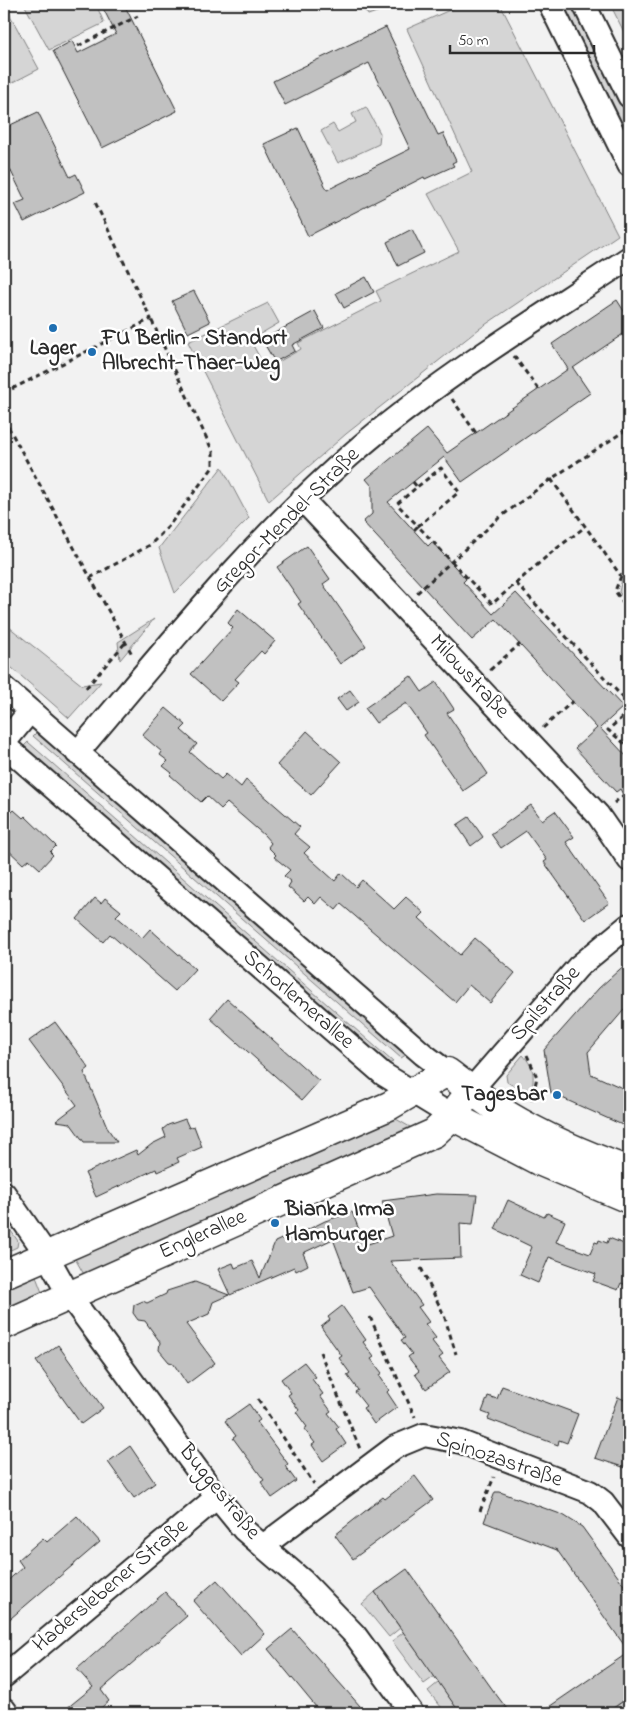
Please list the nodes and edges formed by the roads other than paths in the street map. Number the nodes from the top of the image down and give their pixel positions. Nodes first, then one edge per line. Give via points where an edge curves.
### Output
1 (550, 4) edge
2 (584, 4) edge
3 (629, 96) edge
4 (629, 165) edge
5 (629, 258) edge
6 (302, 499) junction
7 (4, 688) edge
8 (30, 711) junction
9 (4, 744) edge
10 (77, 752) junction
11 (629, 860) edge
12 (629, 925) edge
13 (447, 1072) junction
14 (471, 1090) junction
15 (412, 1094) junction
16 (452, 1116) junction
17 (629, 1172) edge
18 (4, 1193) edge
19 (629, 1199) edge
20 (46, 1254) junction
21 (4, 1274) edge
22 (68, 1295) junction
23 (4, 1325) edge
24 (217, 1497) junction
25 (629, 1536) edge
26 (263, 1546) junction
27 (4, 1676) edge
28 (4, 1709) edge
29 (7, 1713) edge
30 (412, 1713) edge

1 - 4 street
2 - 3 street
5 - 6 street, Gregor-Mendel-Straße via 442,384 354,451
6 - 10 street, Gregor-Mendel-Straße via 255,548
6 - 11 street, Milowstraße via 598,815
7 - 8 street, Schorlemerallee
8 - 9 street, Schorlemerallee
8 - 10 street, Schorlemerallee
9 - 15 street, Schorlemerallee via 379,1071
10 - 13 street, Schorlemerallee
12 - 14 street, Spilstraße via 590,955 566,979
13 - 14 main road, Schorlemerallee
13 - 15 main road, Englerallee
14 - 16 main road, Englerallee
14 - 17 main road, Schorlemerallee via 532,1129
15 - 16 street, Schorlemerallee
15 - 20 main road, Englerallee
16 - 19 main road, Schorlemerallee via 539,1162
16 - 22 main road, Englerallee via 434,1133
18 - 20 street, Buggestraße
20 - 21 main road, Englerallee
20 - 22 street, Buggestraße
22 - 23 main road, Englerallee
22 - 24 street, Buggestraße
24 - 26 street, Buggestraße via 244,1530
24 - 27 street, Haderslebener Straße
25 - 26 street, Spinozastraße via 603,1502 590,1492 461,1442 424,1435 395,1448 367,1467
26 - 30 street, Buggestraße via 343,1621
28 - 29 street

